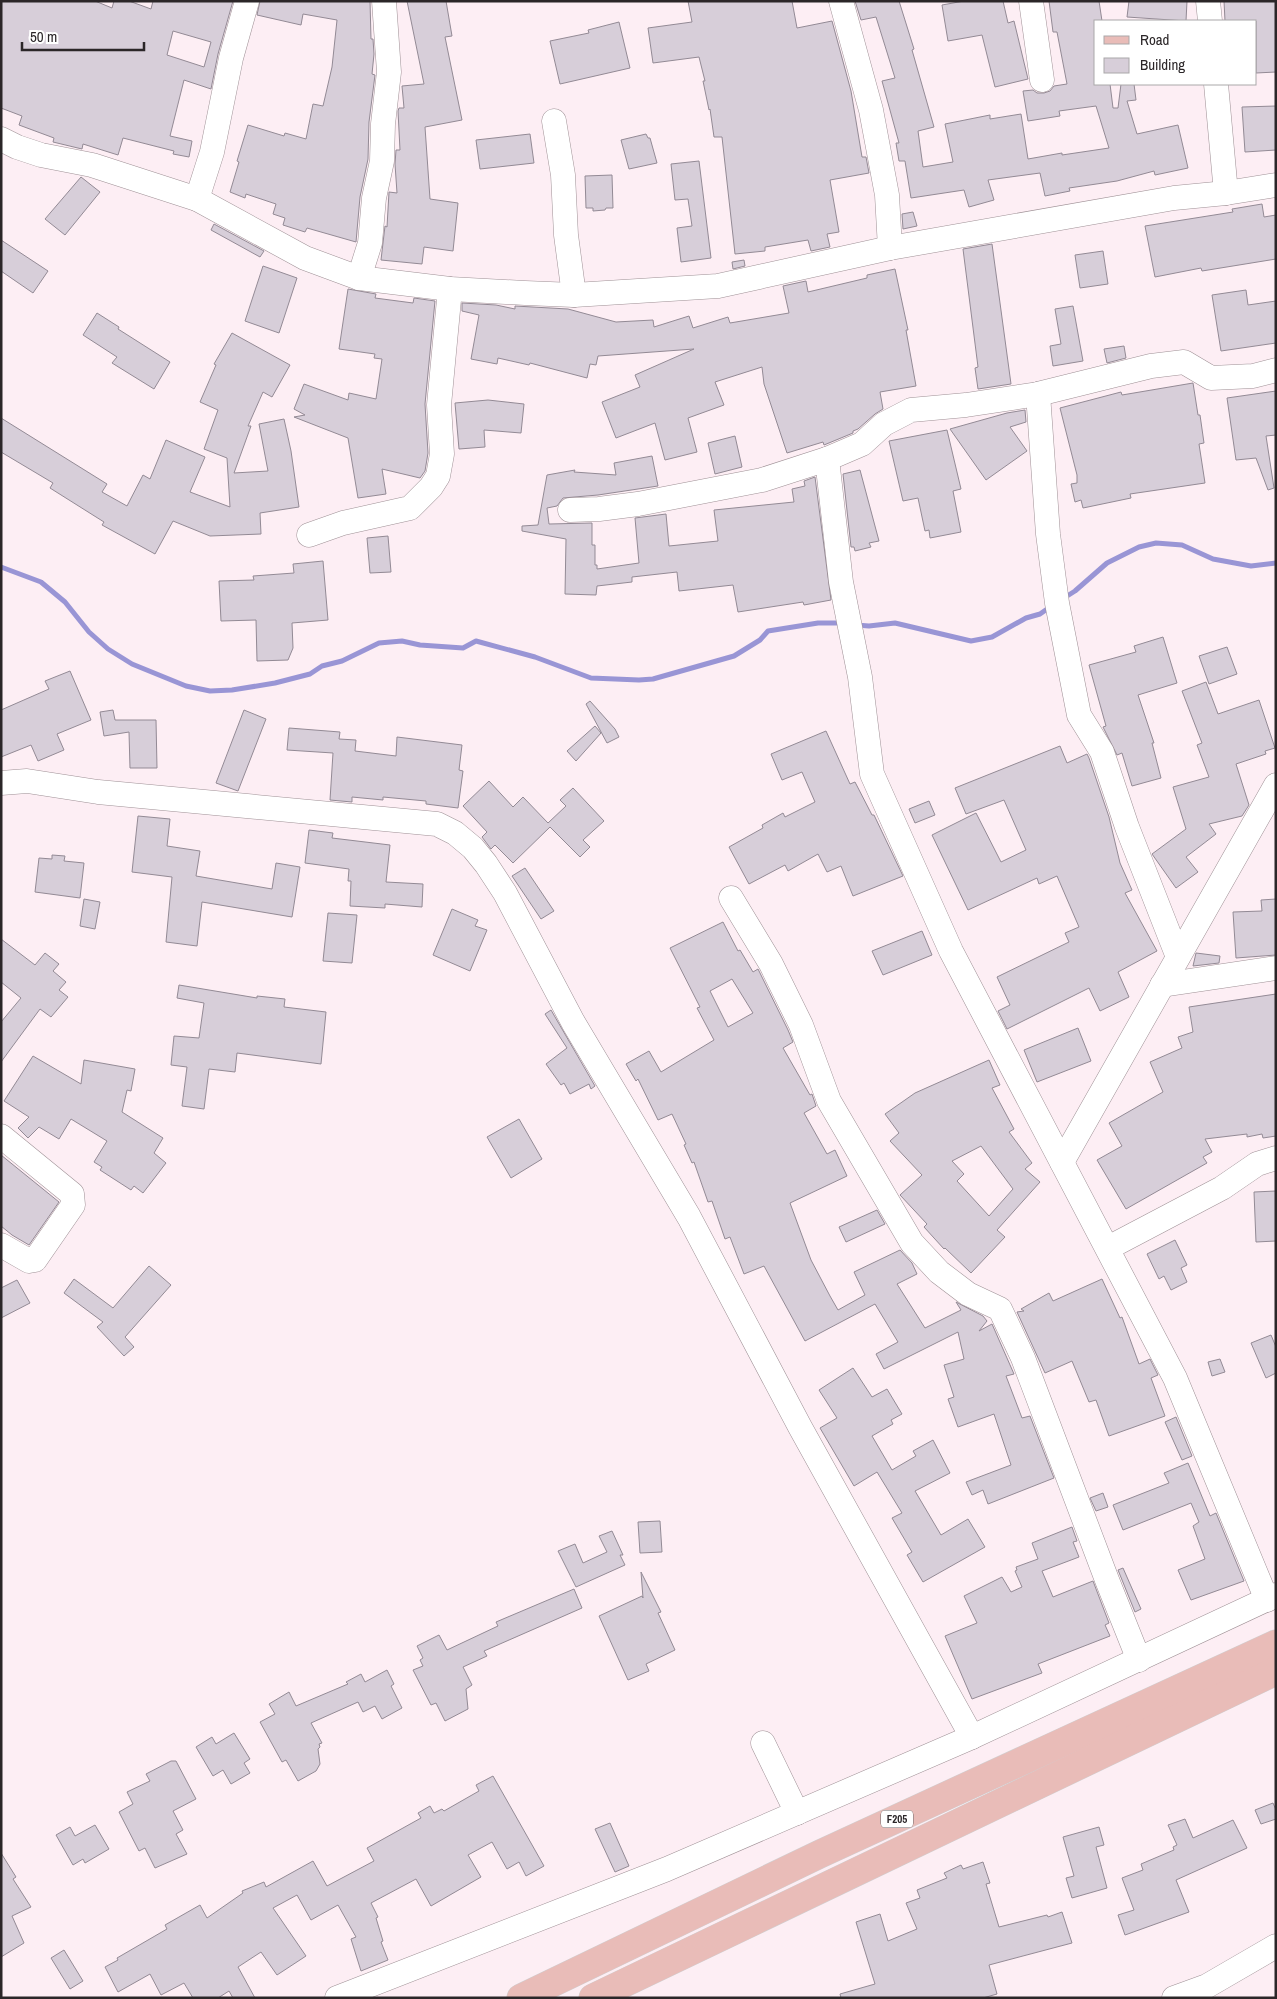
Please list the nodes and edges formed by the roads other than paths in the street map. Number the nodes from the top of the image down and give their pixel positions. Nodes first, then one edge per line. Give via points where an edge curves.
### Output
1 (247, 1) edge
2 (384, 1) edge
3 (841, 1) edge
4 (1031, 1) edge
5 (1208, 1) edge
6 (1210, 20) edge
7 (1042, 80) dead end
8 (1216, 85) edge
9 (554, 120) dead end
10 (1, 139) edge
11 (1276, 186) edge
12 (1226, 193) junction
13 (197, 200) junction
14 (890, 248) junction
15 (359, 278) junction
16 (450, 289) junction
17 (574, 295) junction
18 (1276, 370) edge
19 (1038, 394) junction
20 (827, 459) junction
21 (570, 510) dead end
22 (309, 535) dead end
23 (1, 783) edge
24 (1274, 791) edge
25 (731, 898) dead end
26 (1178, 957) junction
27 (1276, 968) edge
28 (1162, 985) junction
29 (1, 1136) edge
30 (1276, 1158) edge
31 (1062, 1162) junction
32 (1, 1245) edge
33 (1108, 1248) junction
34 (1271, 1598) edge
35 (1276, 1644) edge
36 (1140, 1660) junction
37 (1276, 1671) edge
38 (972, 1737) junction
39 (763, 1742) dead end
40 (797, 1813) junction
41 (1276, 1946) edge
42 (337, 1998) edge
43 (521, 1998) edge
44 (593, 1998) edge
45 (1174, 1998) edge

1 - 13 street via 231,58 212,152
2 - 15 street via 389,72 382,124 382,161 374,198 370,243
3 - 14 street via 871,110 887,195
4 - 7 street
5 - 6 street
8 - 12 street
9 - 17 street via 563,175
10 - 13 street via 33,152 92,165
11 - 12 street
12 - 14 street via 1174,198
13 - 15 street via 305,258
14 - 17 street via 718,286
15 - 16 street
16 - 17 street
16 - 22 street via 440,405 442,454 438,476 410,508 343,523
18 - 19 street via 1252,376 1211,378 1184,362 1151,366
19 - 20 street via 911,410 884,424 862,444
19 - 26 street via 1048,534 1057,603 1079,715 1102,752 1127,827
20 - 21 street via 762,480 669,499
20 - 31 street via 841,582 860,676 872,774 951,951
23 - 38 street via 27,781 98,792 437,824 472,848 505,894 573,1022 689,1217 800,1428
24 - 26 street
25 - 36 street via 771,964 801,1024 829,1101 912,1242 939,1272 968,1294 1000,1309 1023,1358
26 - 28 street
27 - 28 street
28 - 31 street
29 - 32 street via 72,1194 73,1205 35,1260 30,1261
30 - 33 street via 1257,1164 1222,1188
31 - 33 street
33 - 34 street via 1175,1378
34 - 36 street
35 - 43 main road, F205 via 820,1854
36 - 38 street
37 - 44 main road, F205
38 - 40 street
39 - 40 street
40 - 42 street via 667,1869
41 - 45 street via 1207,1986

